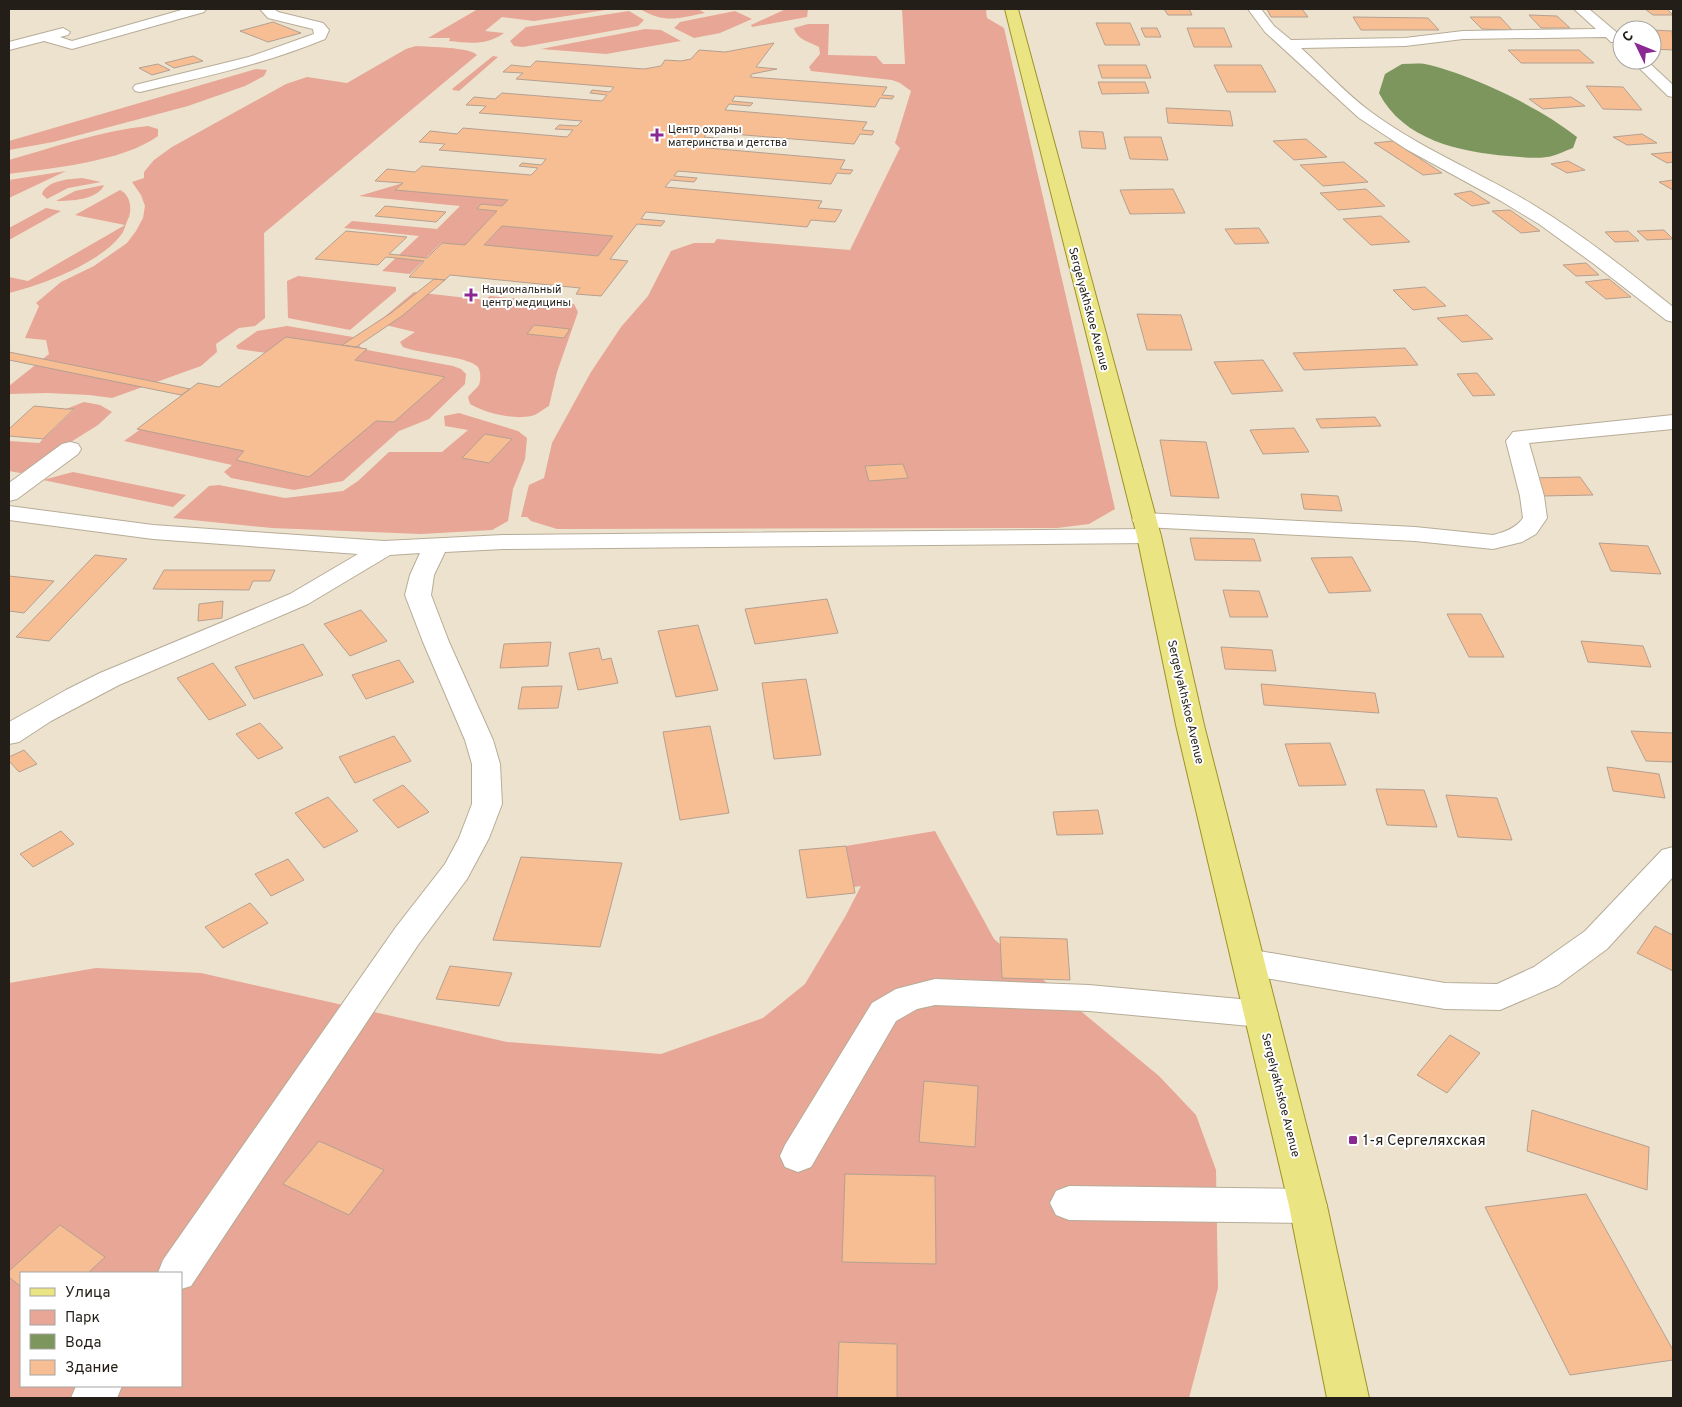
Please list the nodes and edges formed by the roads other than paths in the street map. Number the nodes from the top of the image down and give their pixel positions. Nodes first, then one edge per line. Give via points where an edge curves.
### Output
1 (199, 9) edge
2 (266, 9) edge
3 (1011, 9) edge
4 (1255, 9) edge
5 (1581, 9) edge
6 (80, 28) dead end
7 (1610, 33) joint
8 (45, 37) junction
9 (1288, 44) junction
10 (9, 46) edge
11 (1649, 70) edge
12 (140, 88) dead end
13 (1673, 93) edge
14 (1673, 316) edge
15 (1673, 422) edge
16 (70, 449) dead end
17 (9, 494) edge
18 (9, 513) edge
19 (1147, 528) junction
20 (435, 547) junction
21 (384, 548) junction
22 (9, 736) edge
23 (1673, 858) edge
24 (1248, 962) junction
25 (1262, 1014) junction
26 (798, 1156) dead end
27 (1069, 1203) dead end
28 (1308, 1206) junction
29 (178, 1272) edge
30 (99, 1387) edge
31 (92, 1398) edge
32 (1348, 1398) edge

1 - 8 street via 72,45
2 - 12 street via 273,15 318,26 322,30 320,36 239,63
3 - 19 main road, Sergelyakhskoe Avenue
4 - 9 street via 1262,24
5 - 7 street
6 - 8 street
7 - 9 street via 1462,35 1405,42
8 - 10 street
9 - 14 street via 1350,104 1375,122 1527,209 1588,250
11 - 13 street
15 - 19 street via 1521,437 1517,441 1535,518 1528,529 1493,542 1405,534
16 - 17 street
18 - 21 street via 153,532
19 - 20 street via 502,542
19 - 24 main road, Sergelyakhskoe Avenue via 1190,725
20 - 21 street
20 - 29 street via 422,575 418,595 479,740 486,764 487,804 456,871 407,936
21 - 22 street via 287,604 84,691
23 - 24 street via 1596,940 1546,976 1500,997 1445,996
24 - 25 main road, Sergelyakhskoe Avenue
25 - 26 street via 1079,998 935,992 908,998 884,1012
25 - 28 main road, Sergelyakhskoe Avenue
27 - 28 street
28 - 32 main road, Sergelyakhskoe Avenue
30 - 31 street

